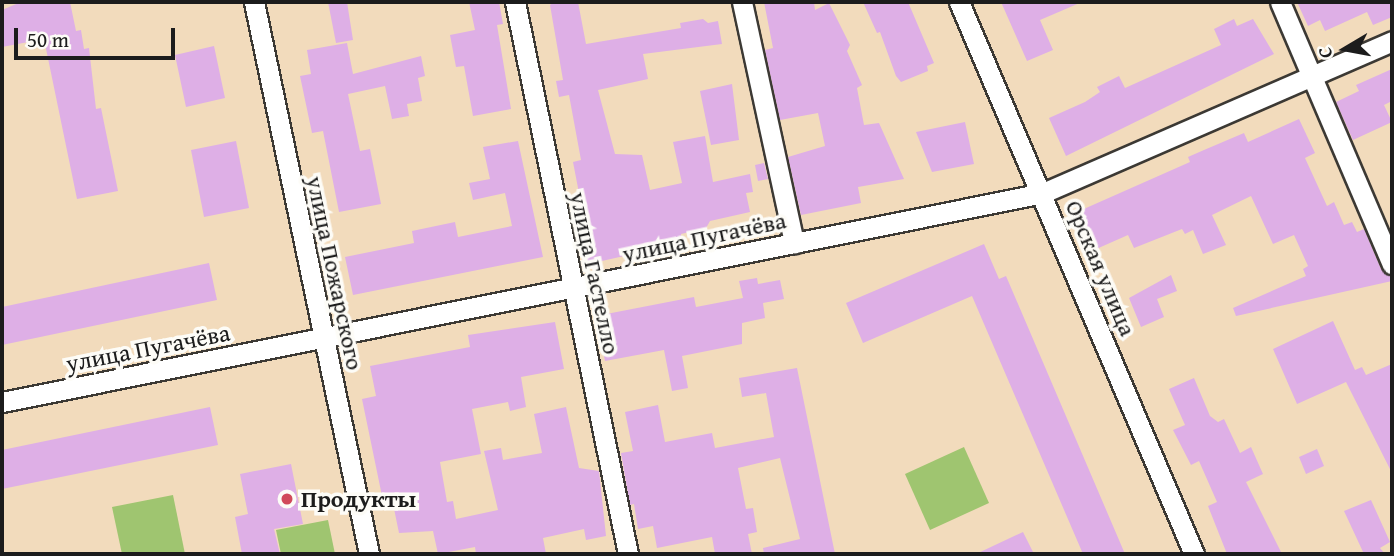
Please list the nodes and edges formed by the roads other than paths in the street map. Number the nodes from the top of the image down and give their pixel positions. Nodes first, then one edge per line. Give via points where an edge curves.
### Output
1 (254, 2) edge
2 (515, 2) edge
3 (742, 2) edge
4 (960, 2) edge
5 (1280, 2) edge
6 (1392, 41) edge
7 (1313, 75) junction
8 (1043, 193) junction
9 (793, 243) junction
10 (1392, 264) edge
11 (573, 289) junction
12 (324, 338) junction
13 (2, 402) edge
14 (369, 554) edge
15 (628, 554) edge
16 (1194, 554) edge

1 - 12 street, улица Пожарского
2 - 11 street, улица Гастелло
3 - 9 street
4 - 8 street, Орская улица
5 - 7 street
6 - 7 street, улица Пугачёва
7 - 8 street, улица Пугачёва
7 - 10 street
8 - 9 street, улица Пугачёва
8 - 16 street, Орская улица
9 - 11 street, улица Пугачёва
11 - 12 street, улица Пугачёва
11 - 15 street, улица Гастелло
12 - 13 street, улица Пугачёва
12 - 14 street, улица Пожарского

